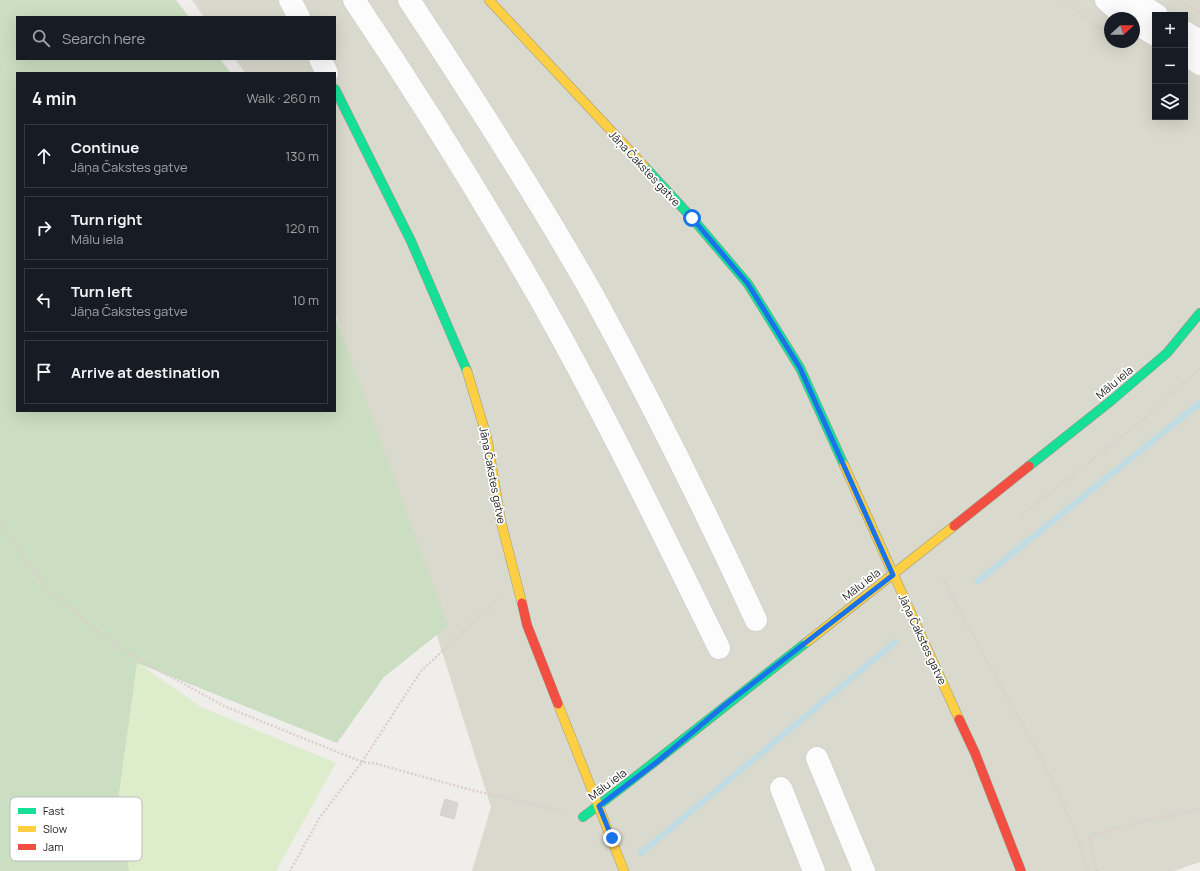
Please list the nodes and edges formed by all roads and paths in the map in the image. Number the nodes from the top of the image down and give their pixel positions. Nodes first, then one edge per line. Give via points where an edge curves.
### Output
1 (290, 0) edge
2 (354, 0) edge
3 (409, 0) edge
4 (489, 0) edge
5 (1062, 0) edge
6 (1106, 0) edge
7 (1134, 0) edge
8 (1177, 0) edge
9 (1119, 12) edge
10 (1152, 12) edge
11 (1200, 12) edge
12 (298, 16) edge
13 (1140, 26) edge
14 (1104, 32) edge
15 (1152, 33) edge
16 (1188, 34) edge
17 (1200, 41) edge
18 (1188, 56) edge
19 (320, 60) edge
20 (1200, 64) edge
21 (326, 72) edge
22 (336, 91) edge
23 (1200, 313) edge
24 (1200, 368) edge
25 (1019, 517) dead end
26 (0, 524) edge
27 (893, 575) junction
28 (944, 578) dead end
29 (517, 585) junction
30 (756, 620) dead end
31 (719, 648) dead end
32 (817, 758) dead end
33 (362, 762) junction
34 (781, 788) dead end
35 (599, 806) junction
36 (1200, 809) edge
37 (583, 817) joint
38 (290, 871) edge
39 (624, 871) edge
40 (814, 871) edge
41 (864, 871) edge
42 (1021, 871) edge
43 (1088, 871) edge
44 (1097, 871) edge

1 - 12 street
2 - 31 street via 455,156 536,292 651,509
3 - 30 street via 528,186 593,297 648,397 704,508
4 - 27 street, Jāņa Čakstes gatve via 692,218 748,284 800,368
5 - 14 path
6 - 9 street
7 - 10 street
8 - 11 path
13 - 15 street
16 - 17 street
18 - 20 street
19 - 21 street
22 - 29 street, Jāņa Čakstes gatve via 411,241 465,362 487,438 502,522
23 - 27 street, Mālu iela via 1167,353 1112,400
24 - 25 path via 1154,411
26 - 33 path via 48,590 120,649 224,706
27 - 35 street, Mālu iela
27 - 42 street, Jāņa Čakstes gatve via 975,753
28 - 43 path via 1044,763 1080,843
29 - 33 path via 498,599 421,671
29 - 35 street, Jāņa Čakstes gatve via 527,625
32 - 41 street
33 - 37 path
33 - 38 path via 320,817
34 - 40 street
35 - 37 street, Mālu iela
35 - 39 street, Jāņa Čakstes gatve
36 - 44 path via 1132,824 1089,837

